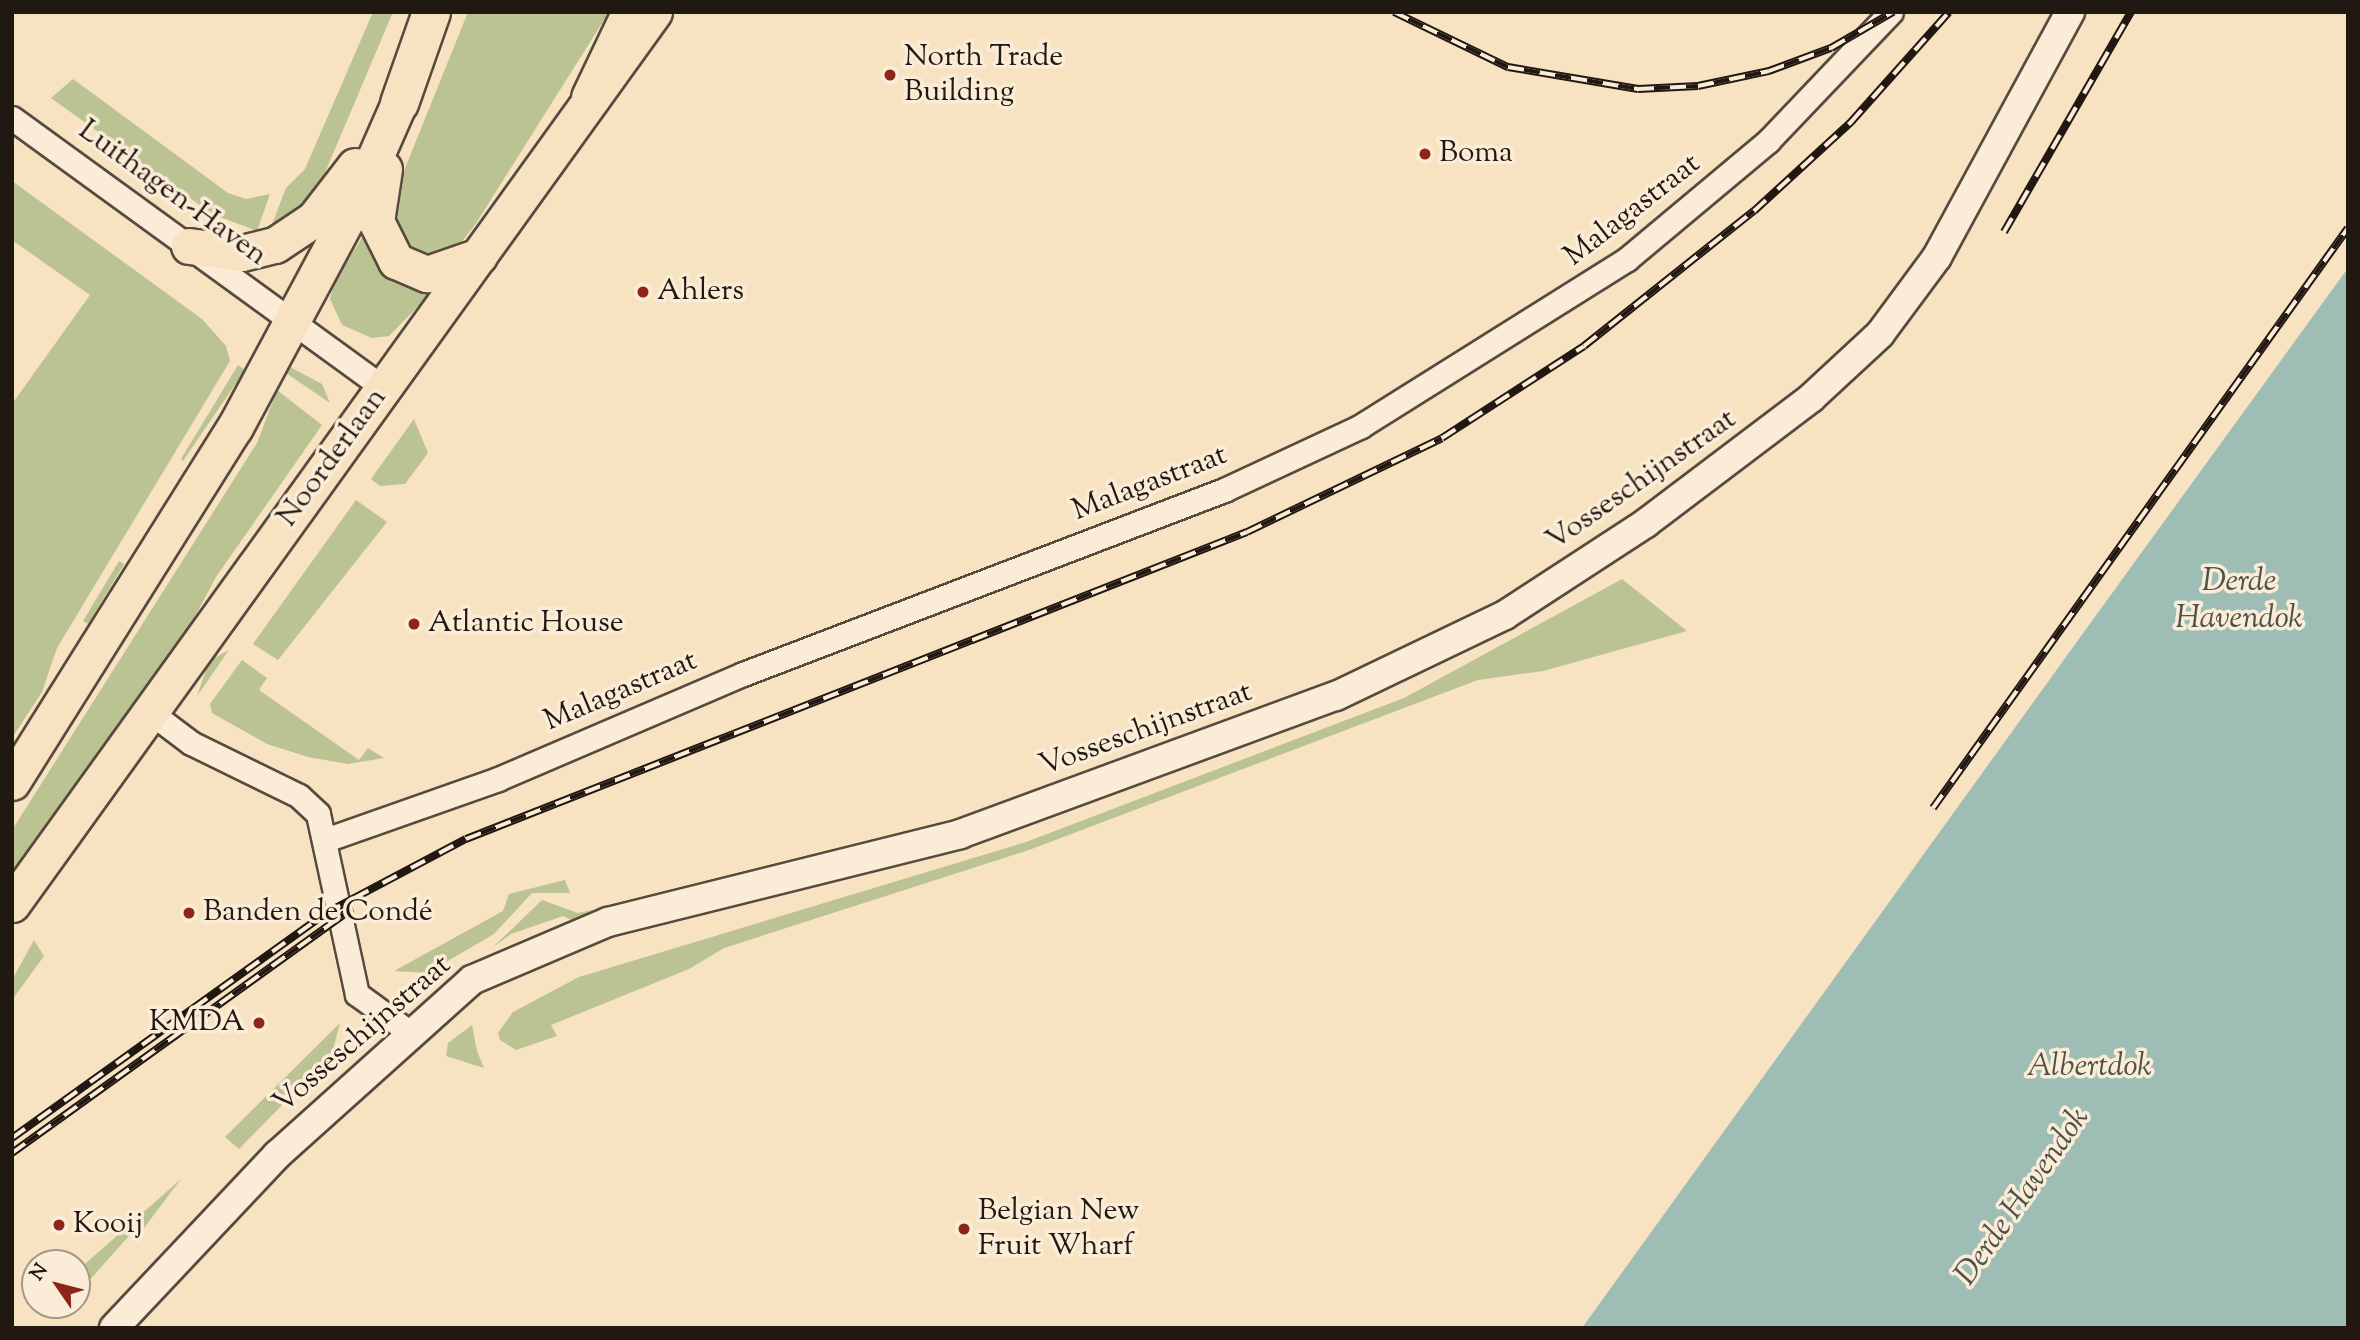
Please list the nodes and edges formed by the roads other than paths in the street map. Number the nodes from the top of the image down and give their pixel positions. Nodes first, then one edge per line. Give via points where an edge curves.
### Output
1 (431, 12) edge
2 (632, 12) edge
3 (654, 12) edge
4 (1891, 12) edge
5 (2070, 12) edge
6 (591, 98) junction
7 (399, 103) junction
8 (12, 118) edge
9 (189, 246) junction
10 (479, 256) junction
11 (294, 321) junction
12 (383, 388) junction
13 (150, 712) junction
14 (12, 782) edge
15 (328, 839) junction
16 (12, 904) edge
17 (409, 1032) junction
18 (114, 1328) edge

1 - 7 highway
2 - 6 highway
3 - 6 main road, Noorderlaan
4 - 15 street, Malagastraat via 1768,141 1627,259 1362,426 1224,490 756,669 498,779
5 - 17 street, Vosseschijnstraat via 1937,257 1880,334 1736,459 1506,615 1336,696 960,834 574,933 452,992
6 - 10 main road, Noorderlaan
7 - 9 main road via 331,199 296,233 242,253
7 - 10 main road via 376,204 386,251 427,274
7 - 11 main road
8 - 9 street, Luithagen-Haven
9 - 11 street, Luithagen-Haven
10 - 12 main road, Noorderlaan
11 - 12 street, Luithagen-Haven
11 - 14 main road via 235,427
12 - 13 main road, Noorderlaan
13 - 15 street via 191,743 299,796 318,814
13 - 16 main road, Noorderlaan
15 - 17 street via 357,994
17 - 18 street, Vosseschijnstraat via 277,1155

